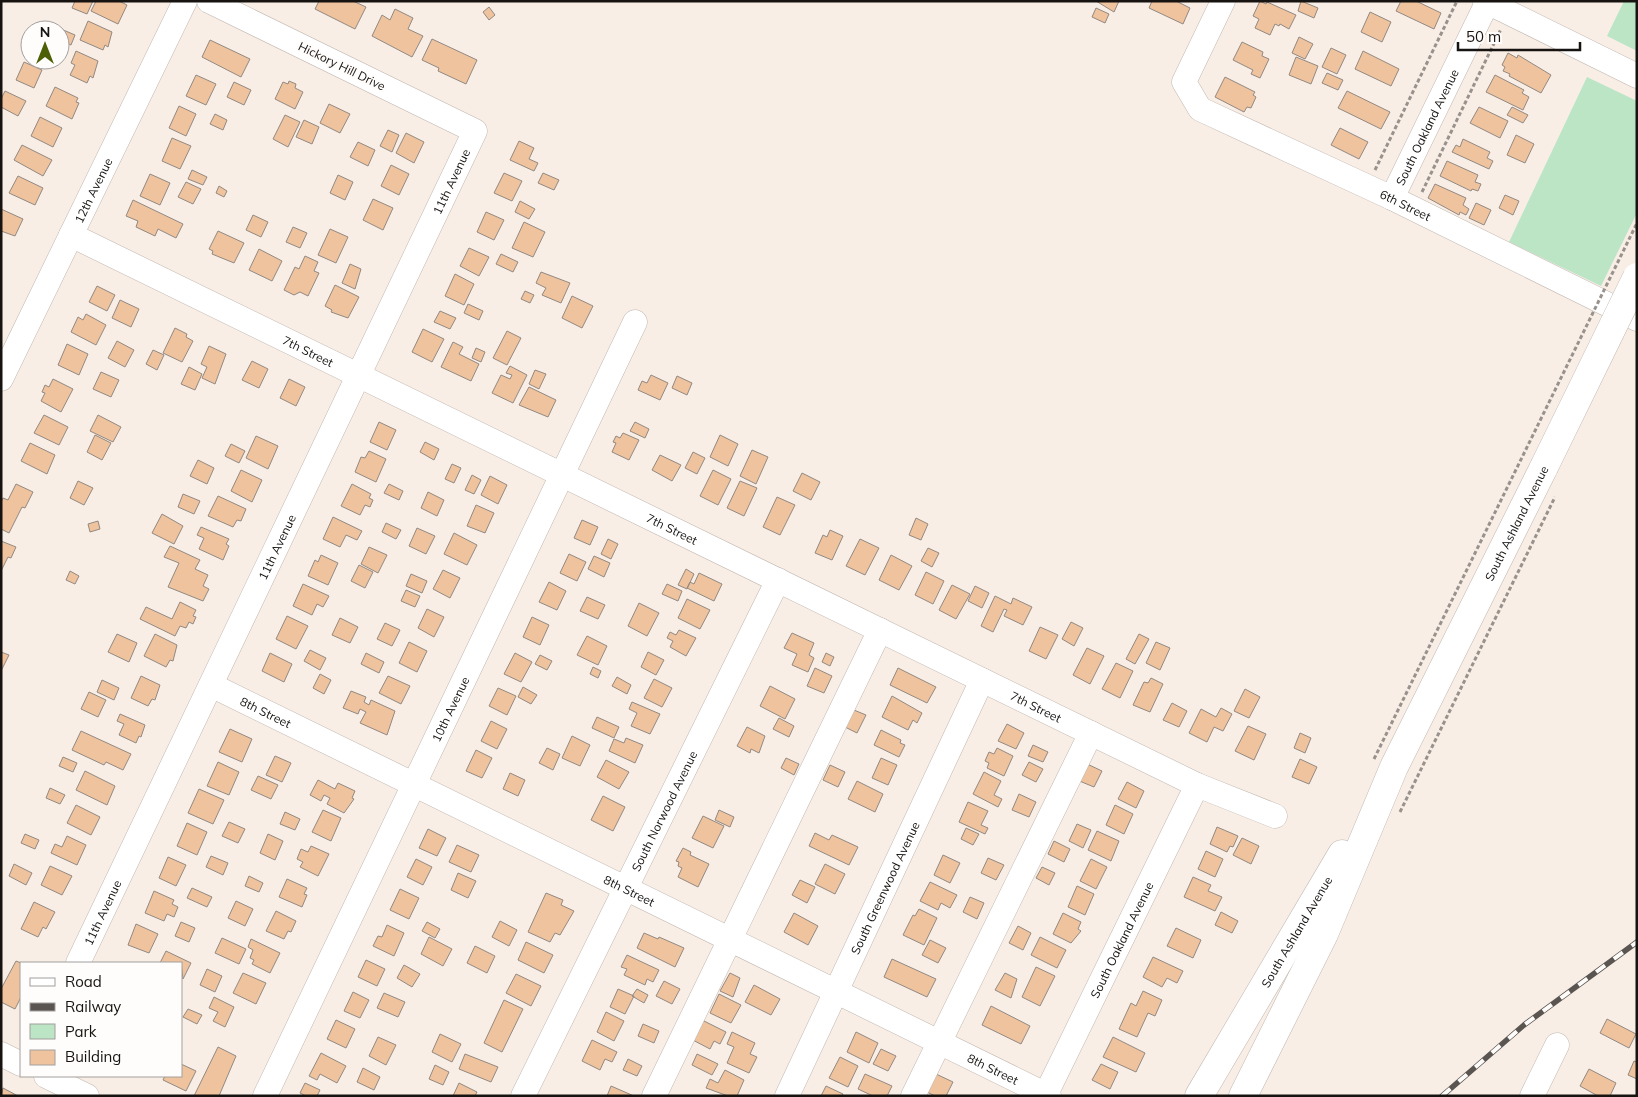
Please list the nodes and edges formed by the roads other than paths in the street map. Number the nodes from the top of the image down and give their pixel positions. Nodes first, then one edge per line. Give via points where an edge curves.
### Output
1 (185, 1) edge
2 (209, 1) edge
3 (1223, 1) edge
4 (1487, 2) edge
5 (1637, 76) edge
6 (476, 130) joint
7 (1392, 198) junction
8 (71, 235) junction
9 (1637, 278) edge
10 (1637, 319) edge
11 (634, 322) dead end
12 (359, 375) junction
13 (1, 379) edge
14 (562, 474) junction
15 (778, 580) junction
16 (880, 630) junction
17 (982, 680) junction
18 (211, 685) junction
19 (1091, 733) junction
20 (1395, 768) junction
21 (414, 784) junction
22 (1197, 785) junction
23 (1276, 816) dead end
24 (624, 888) junction
25 (731, 940) junction
26 (78, 962) edge
27 (834, 991) junction
28 (939, 1042) junction
29 (1557, 1045) dead end
30 (1, 1054) edge
31 (20, 1064) edge
32 (58, 1086) edge
33 (1047, 1095) edge
34 (87, 1096) edge
35 (264, 1096) edge
36 (523, 1096) edge
37 (654, 1096) edge
38 (787, 1096) edge
39 (913, 1096) edge
40 (1198, 1096) edge
41 (1243, 1096) edge
42 (1532, 1096) edge

1 - 8 street, 12th Avenue
2 - 6 street, Hickory Hill Drive
3 - 7 street, 6th Street via 1184,82 1200,109
4 - 5 street
4 - 7 street, South Oakland Avenue
6 - 12 street, 11th Avenue
7 - 10 street, 6th Street
8 - 12 street, 7th Street
8 - 13 street, 12th Avenue
9 - 20 main road, South Ashland Avenue, bridge
11 - 14 street, 10th Avenue
12 - 14 street, 7th Street
12 - 18 street, 11th Avenue
14 - 15 street, 7th Street
14 - 21 street, 10th Avenue
15 - 16 street, 7th Street
15 - 24 street, South Norwood Avenue
16 - 17 street, 7th Street
16 - 25 street
17 - 19 street, 7th Street
17 - 27 street, South Greenwood Avenue
18 - 21 street, 8th Street
18 - 26 street, 11th Avenue
19 - 22 street, 7th Street
19 - 28 street
20 - 40 main road, South Ashland Avenue
20 - 41 main road, South Ashland Avenue via 1324,934
21 - 24 street, 8th Street
21 - 35 street, 10th Avenue
22 - 23 street, 7th Street
22 - 33 street, South Oakland Avenue
24 - 25 street, 8th Street
24 - 36 street, South Norwood Avenue
25 - 27 street, 8th Street
25 - 37 street
27 - 28 street, 8th Street
27 - 38 street, South Greenwood Avenue
28 - 33 street, 8th Street
28 - 39 street
29 - 42 street
30 - 31 street
32 - 34 street

